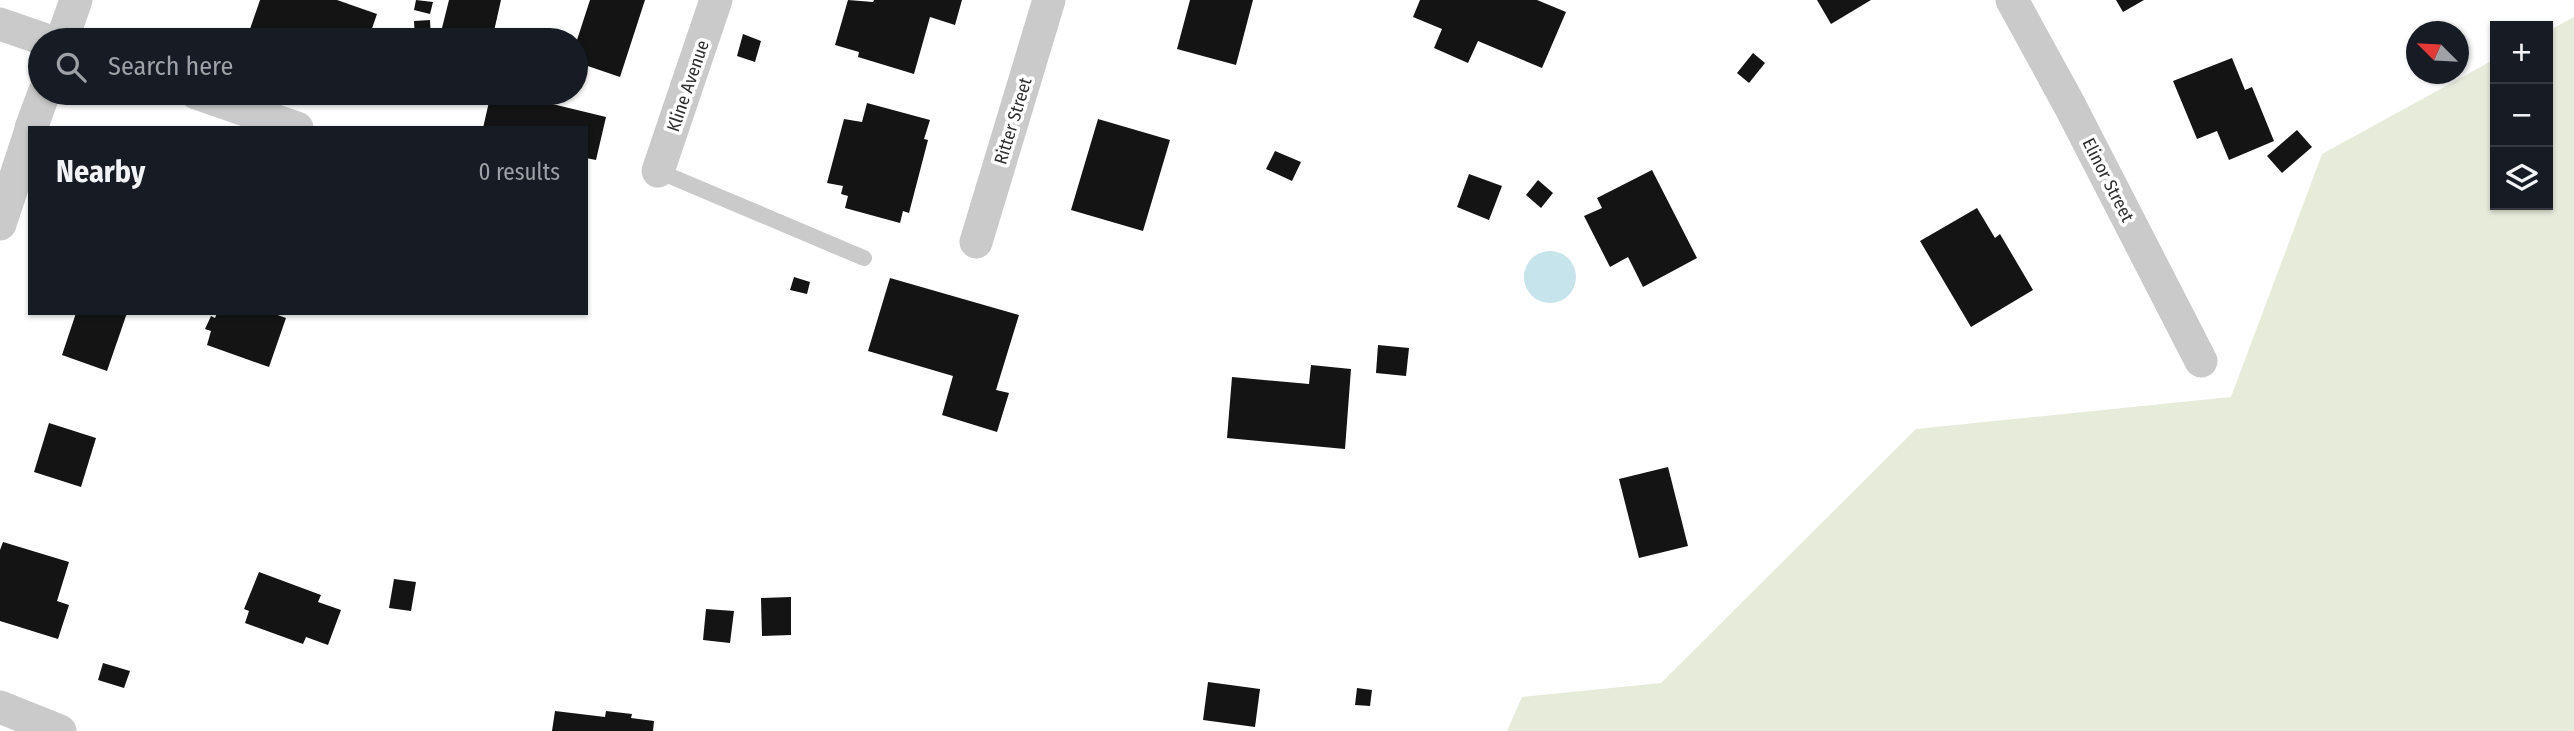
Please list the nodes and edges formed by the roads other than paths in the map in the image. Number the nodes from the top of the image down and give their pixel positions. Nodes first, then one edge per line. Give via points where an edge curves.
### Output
1 (76, 0) edge
2 (716, 0) edge
3 (1049, 0) edge
4 (2012, 0) edge
5 (0, 24) edge
6 (66, 28) edge
7 (28, 34) edge
8 (40, 105) edge
9 (231, 105) edge
10 (32, 126) edge
11 (291, 126) edge
12 (28, 139) edge
13 (658, 171) joint
14 (0, 224) edge
15 (976, 242) dead end
16 (864, 258) dead end
17 (2201, 361) dead end
18 (0, 707) edge
19 (60, 731) edge

1 - 6 street
2 - 13 street, Kline Avenue
3 - 15 street, Ritter Street
4 - 17 street, Elinor Street
5 - 7 street
8 - 10 street
9 - 11 street
12 - 14 street
13 - 16 lane
18 - 19 street

